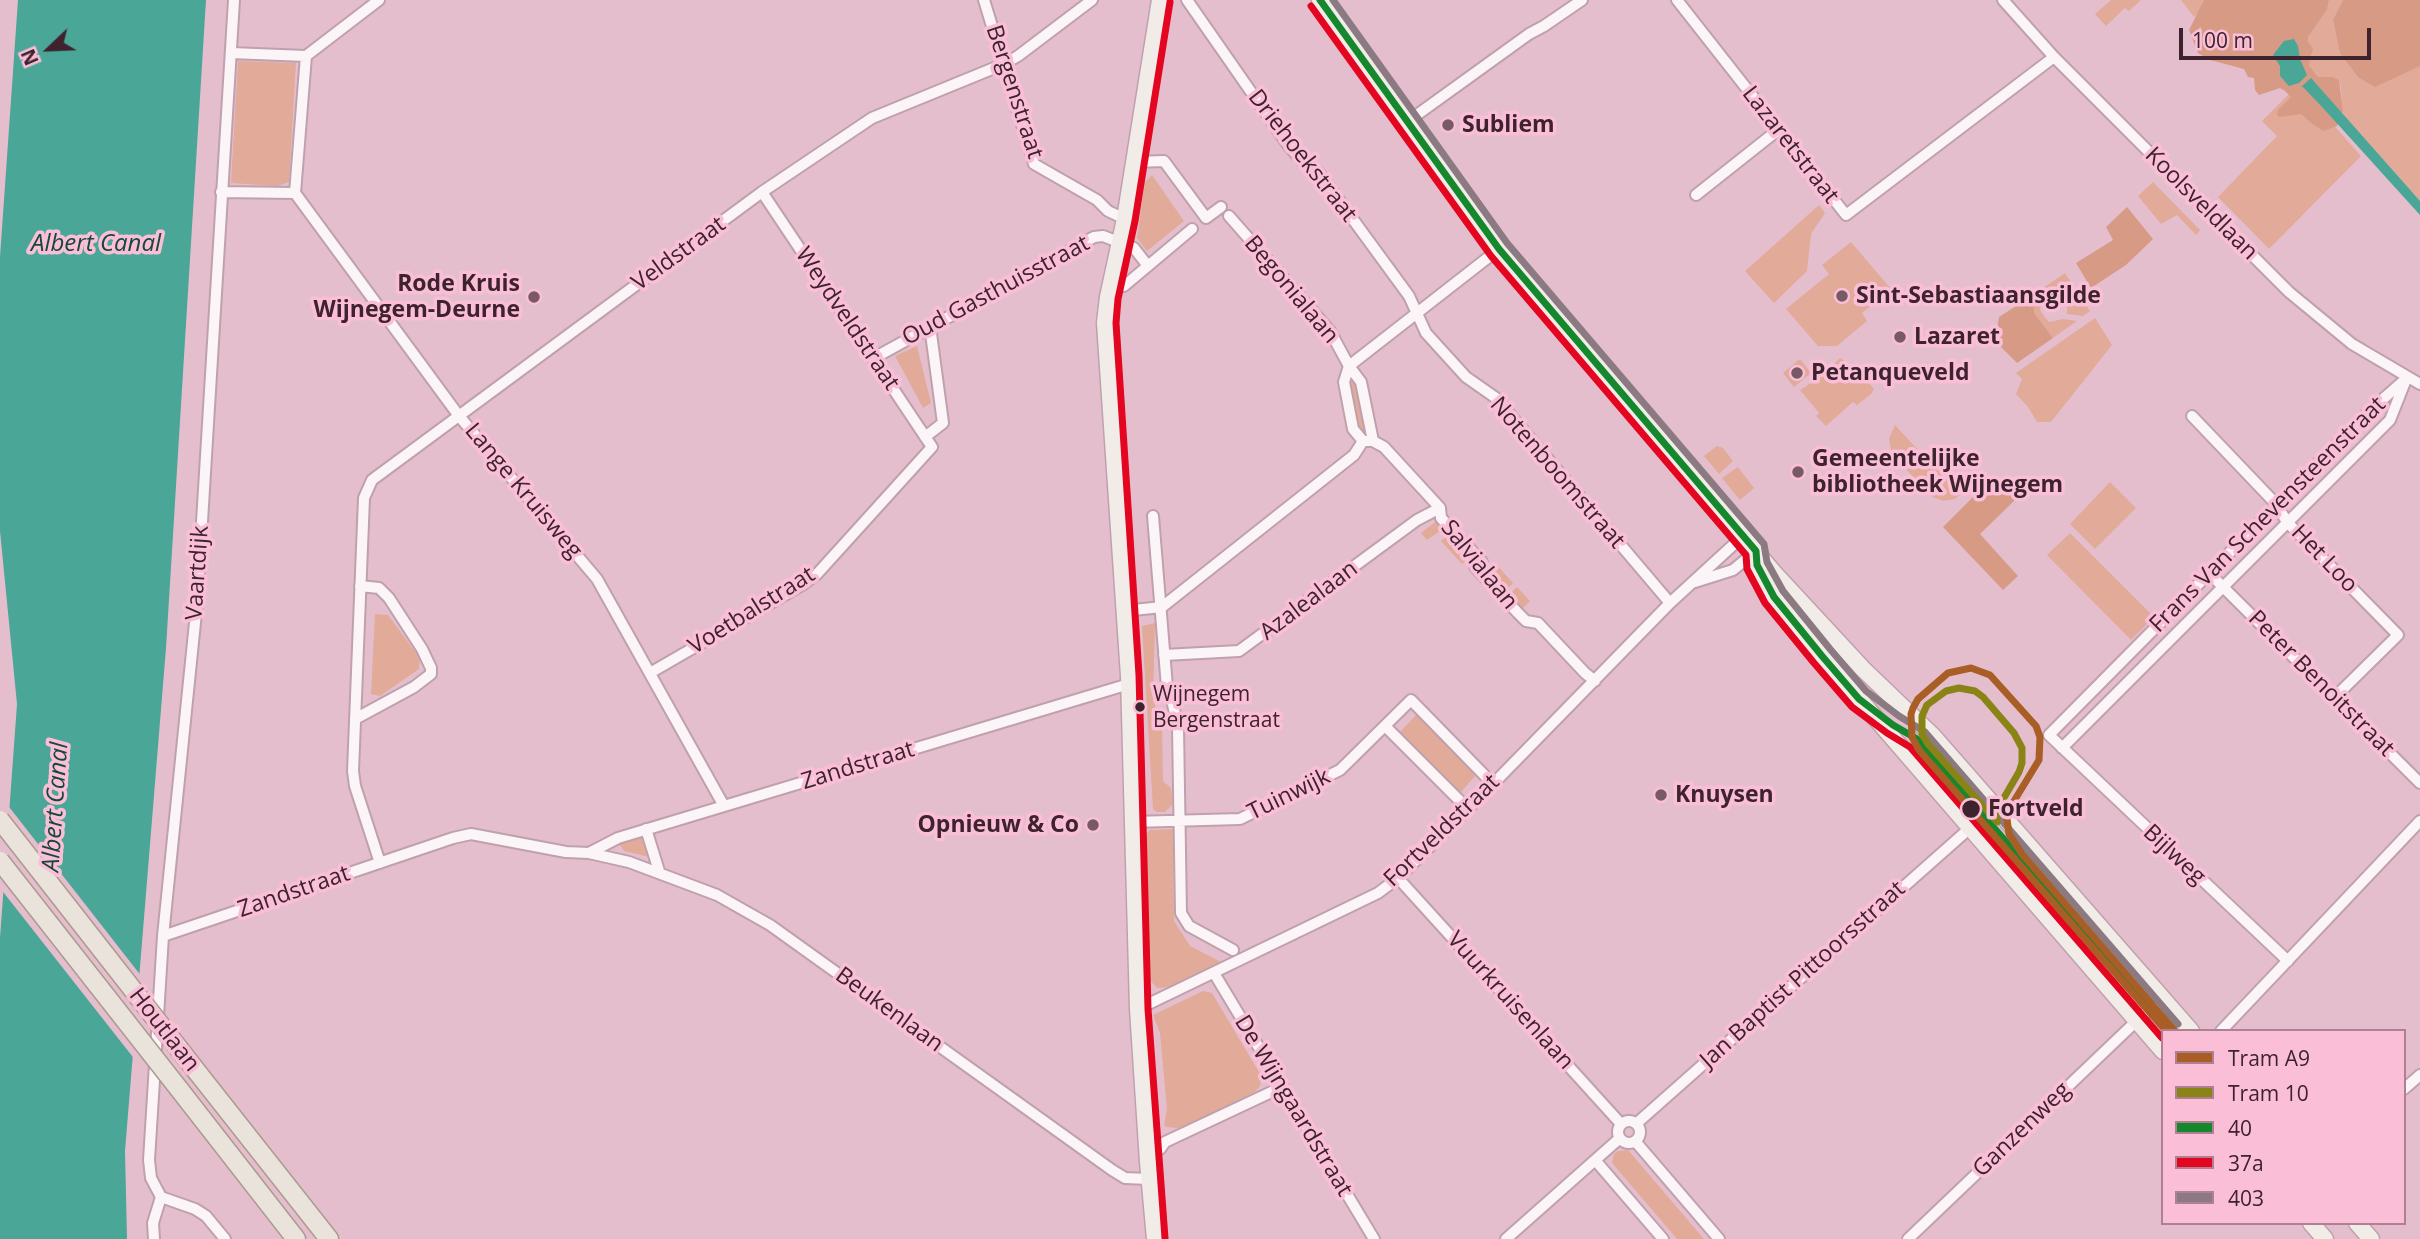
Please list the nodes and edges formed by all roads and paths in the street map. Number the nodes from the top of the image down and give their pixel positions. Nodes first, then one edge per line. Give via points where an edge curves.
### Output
1 (234, 0) edge
2 (379, 0) edge
3 (984, 0) edge
4 (1092, 0) edge
5 (1160, 0) edge
6 (1187, 0) edge
7 (1320, 0) edge
8 (1582, 0) edge
9 (1677, 0) edge
10 (2003, 0) edge
11 (231, 53) junction
12 (306, 56) junction
13 (2054, 57) junction
14 (1004, 64) junction
15 (1407, 122) junction
16 (1778, 130) junction
17 (1134, 162) junction
18 (221, 192) junction
19 (762, 192) junction
20 (295, 193) junction
21 (1696, 195) dead end
22 (1221, 207) dead end
23 (1229, 216) dead end
24 (1125, 219) junction
25 (1192, 229) dead end
26 (1120, 244) junction
27 (1499, 249) junction
28 (1148, 266) junction
29 (1124, 286) dead end
30 (1416, 313) junction
31 (930, 326) junction
32 (874, 358) junction
33 (1349, 366) junction
34 (2408, 377) junction
35 (2420, 384) edge
36 (459, 416) junction
37 (2192, 416) dead end
38 (925, 437) junction
39 (1368, 441) junction
40 (932, 447) joint
41 (2277, 505) junction
42 (1440, 508) junction
43 (1153, 516) dead end
44 (2287, 522) junction
45 (1743, 536) junction
46 (1756, 551) junction
47 (2210, 572) junction
48 (1695, 582) junction
49 (360, 586) junction
50 (2223, 586) junction
51 (1670, 604) junction
52 (1162, 607) junction
53 (1124, 611) junction
54 (1838, 641) junction
55 (1164, 655) junction
56 (1822, 656) junction
57 (650, 673) junction
58 (1595, 681) junction
59 (1129, 684) junction
60 (2335, 698) junction
61 (355, 719) junction
62 (1385, 726) junction
63 (2062, 748) junction
64 (2420, 783) edge
65 (1493, 784) junction
66 (724, 806) junction
67 (1468, 809) junction
68 (0, 820) edge
69 (1181, 820) junction
70 (1132, 821) junction
71 (2420, 821) edge
72 (1970, 828) junction
73 (646, 830) junction
74 (589, 853) junction
75 (0, 861) edge
76 (380, 863) junction
77 (659, 872) junction
78 (1398, 878) junction
79 (163, 936) junction
80 (1233, 950) dead end
81 (2288, 961) junction
82 (1214, 973) junction
83 (1138, 1009) junction
84 (2172, 1009) junction
85 (2136, 1021) junction
86 (2189, 1029) edge
87 (2223, 1029) edge
88 (2161, 1049) edge
89 (2420, 1075) edge
90 (1282, 1087) junction
91 (2406, 1087) edge
92 (1621, 1124) junction
93 (1637, 1124) junction
94 (1620, 1138) junction
95 (1635, 1141) junction
96 (1147, 1150) junction
97 (1595, 1160) junction
98 (1149, 1179) junction
99 (161, 1197) junction
100 (2313, 1225) edge
101 (2359, 1225) edge
102 (154, 1239) edge
103 (225, 1239) edge
104 (296, 1239) edge
105 (329, 1239) edge
106 (1155, 1239) edge
107 (1374, 1239) edge
108 (1506, 1239) edge
109 (1663, 1239) edge
110 (1719, 1239) edge
111 (1908, 1239) edge
112 (2325, 1239) edge
113 (2371, 1239) edge

1 - 11 street, Vaartdijk
2 - 12 street
3 - 14 street, Bergenstraat
4 - 14 street, Veldstraat
5 - 17 main road
6 - 30 street, Driehoekstraat via 1287,145 1319,173 1409,296
7 - 15 main road
8 - 15 street
9 - 16 street, Lazaretstraat
10 - 13 street, Koolsveldlaan
11 - 12 street
11 - 18 street, Vaartdijk
12 - 20 street
13 - 16 street, Lazaretstraat via 1846,215
13 - 34 street, Koolsveldlaan via 2289,292 2352,344
14 - 19 street, Veldstraat via 872,118
14 - 24 street, Bergenstraat via 1034,164
15 - 27 main road
16 - 21 street
17 - 22 street via 1164,161 1206,218
17 - 24 main road
18 - 20 street
18 - 79 street, Vaartdijk via 197,603
19 - 32 street, Weydveldstraat
19 - 36 street, Veldstraat
20 - 36 street, Lange Kruisweg
23 - 33 street, Begonialaan via 1330,331
24 - 26 main road
25 - 28 street
26 - 28 street via 1134,248
26 - 31 street, Oud Gasthuisstraat via 1094,237
26 - 53 main road via 1105,323
27 - 30 street
27 - 45 main road
28 - 29 street
30 - 33 street
30 - 51 street, Notenboomstraat via 1426,333 1466,377 1496,398
31 - 32 street, Oud Gasthuisstraat
31 - 38 street via 943,420
32 - 38 street, Weydveldstraat
33 - 39 street, Begonialaan via 1361,382
33 - 39 street via 1344,382 1353,429
34 - 35 street, Koolsveldlaan
34 - 41 street, Frans Van Schevensteenstraat
34 - 44 street, Frans Van Schevensteenstraat via 2390,419
36 - 49 street, Veldstraat via 372,480 364,498
36 - 57 street, Lange Kruisweg via 597,579
37 - 41 street, Het Loo
38 - 40 street, Weydveldstraat
39 - 42 street, Salvialaan via 1384,447
39 - 52 street
40 - 57 street, Voetbalstraat via 817,574
41 - 44 street, Het Loo
41 - 47 street, Frans Van Schevensteenstraat
42 - 55 street, Azalealaan via 1417,520 1239,651
42 - 58 street, Salvialaan via 1441,518 1482,562 1475,567 1526,621 1538,624
43 - 52 street
44 - 50 street, Frans Van Schevensteenstraat
44 - 60 street, Het Loo via 2398,635
45 - 46 main road
45 - 48 street, Fortveldstraat
46 - 48 street, Fortveldstraat via 1733,570
46 - 54 main road
46 - 56 main road via 1757,565 1774,597
47 - 50 street, Peter Benoitstraat
47 - 63 street, Frans Van Schevensteenstraat via 2049,735
48 - 51 street, Fortveldstraat
49 - 61 street, Veldstraat
49 - 61 street via 379,588 389,598 431,668 414,687
50 - 60 street, Peter Benoitstraat
50 - 63 street, Frans Van Schevensteenstraat
51 - 58 street, Fortveldstraat
52 - 53 street
52 - 55 street
53 - 59 main road
54 - 56 main road
54 - 84 main road via 1933,736
55 - 69 street via 1178,727
56 - 72 main road
57 - 66 street, Lange Kruisweg
58 - 65 street, Fortveldstraat
59 - 66 street, Zandstraat
59 - 70 main road
60 - 64 street, Peter Benoitstraat
61 - 76 street, Veldstraat via 355,786
62 - 65 street, Tuinwijk via 1411,700
62 - 67 street
62 - 69 street, Tuinwijk via 1340,770 1240,819
63 - 81 street, Bijlweg
65 - 67 street, Fortveldstraat
66 - 73 street, Zandstraat
67 - 78 street, Fortveldstraat
68 - 105 main road, Houtlaan, bridge
69 - 70 street, Tuinwijk
69 - 80 street via 1181,913 1189,926
70 - 83 main road
71 - 81 street
72 - 85 main road
72 - 93 street, Jan Baptist Pittoorsstraat
73 - 74 street, Zandstraat
73 - 77 street
74 - 76 street, Zandstraat via 471,834
74 - 77 street, Zandstraat
75 - 104 main road, Houtlaan, bridge
76 - 79 street, Zandstraat
77 - 98 street, Beukenlaan via 717,895 770,925 1112,1170 1125,1178
78 - 82 street, Fortveldstraat via 1378,893
78 - 92 street, Vuurkruisenlaan
79 - 99 street, Vaartdijk via 150,1145 151,1178
81 - 87 street
82 - 83 street, Fortveldstraat
82 - 90 street, De Wijngaardstraat
83 - 96 main road
84 - 85 street via 2155,1007
84 - 86 main road
85 - 88 main road
85 - 111 street, Ganzenweg
89 - 91 street
90 - 96 street via 1166,1142 1160,1149
90 - 107 street, De Wijngaardstraat
92 - 93 street
92 - 94 street
93 - 95 street via 1640,1134
94 - 95 street
94 - 97 street
95 - 110 street
96 - 98 main road
97 - 108 street
97 - 109 street
98 - 106 main road
99 - 102 street via 153,1223
99 - 103 street via 206,1216
100 - 112 main road
101 - 113 main road

